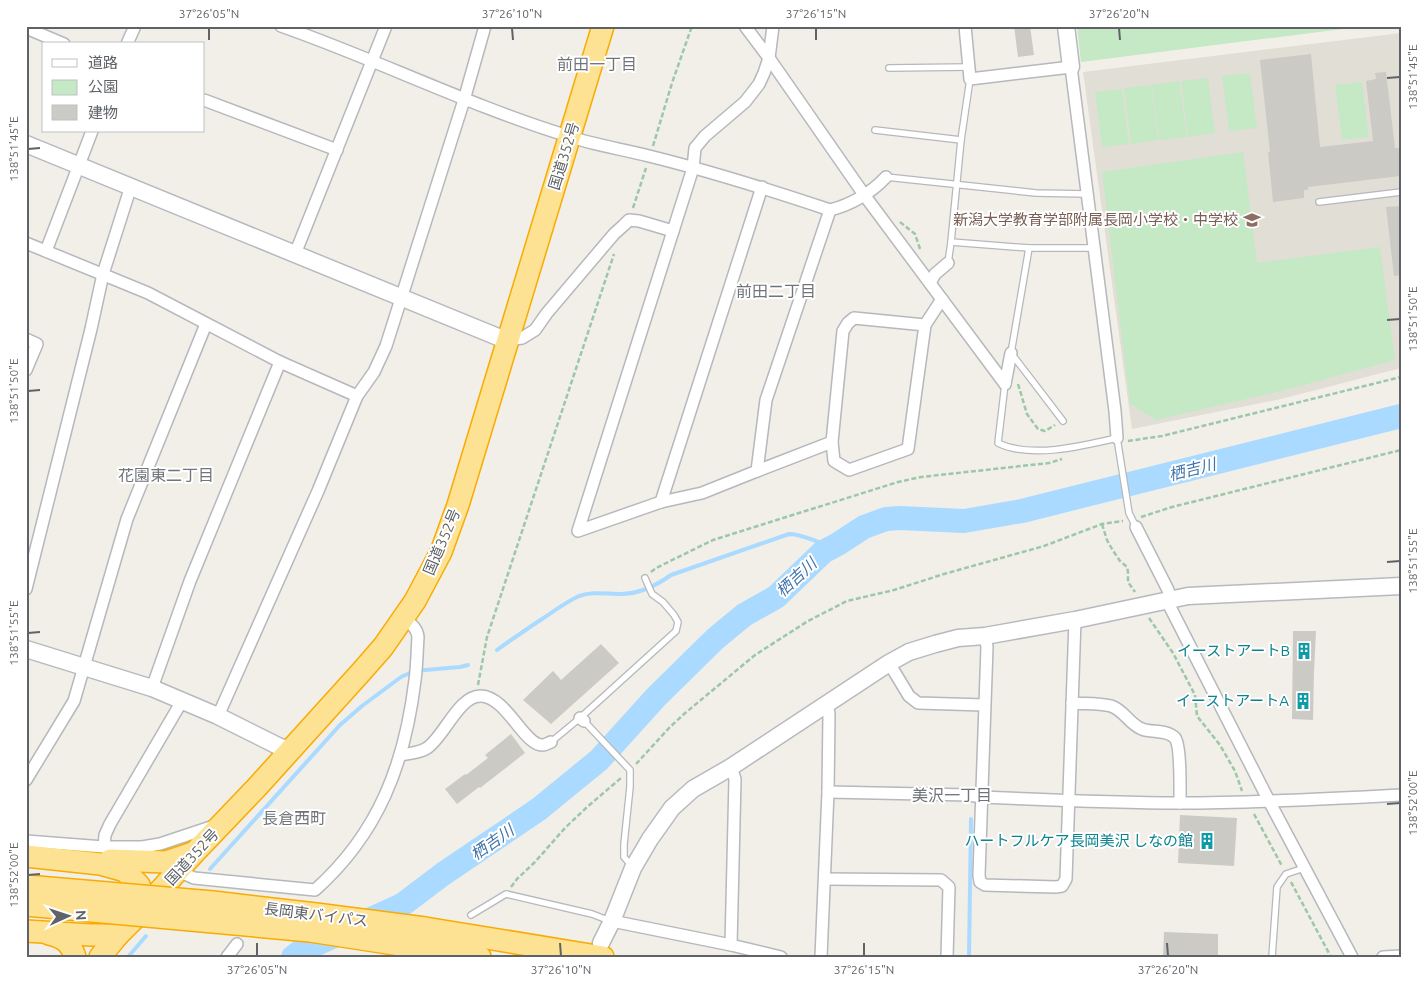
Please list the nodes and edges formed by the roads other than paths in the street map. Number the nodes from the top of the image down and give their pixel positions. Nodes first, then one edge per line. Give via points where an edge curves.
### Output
1 (135, 26) edge
2 (386, 26) edge
3 (486, 26) edge
4 (603, 26) edge
5 (745, 26) edge
6 (773, 26) edge
7 (965, 26) edge
8 (1066, 26) edge
9 (288, 27) edge
10 (29, 28) edge
11 (60, 42) edge
12 (128, 42) edge
13 (768, 58) junction
14 (373, 61) junction
15 (1071, 66) junction
16 (889, 68) dead end
17 (969, 73) junction
18 (205, 100) edge
19 (464, 100) junction
20 (875, 130) dead end
21 (92, 132) edge
22 (569, 137) junction
23 (961, 140) junction
24 (26, 144) edge
25 (337, 150) junction
26 (79, 165) junction
27 (693, 168) junction
28 (886, 177) joint
29 (957, 185) junction
30 (131, 186) junction
31 (762, 187) junction
32 (1401, 192) edge
33 (1087, 194) junction
34 (865, 196) junction
35 (1320, 202) dead end
36 (830, 210) junction
37 (672, 231) junction
38 (952, 242) junction
39 (26, 243) edge
40 (1029, 248) junction
41 (1094, 248) junction
42 (46, 251) junction
43 (295, 254) junction
44 (948, 263) joint
45 (103, 274) junction
46 (930, 283) junction
47 (401, 298) junction
48 (942, 298) junction
49 (206, 324) junction
50 (925, 325) junction
51 (26, 339) edge
52 (509, 340) junction
53 (1011, 353) junction
54 (280, 362) junction
55 (26, 370) edge
56 (1005, 384) junction
57 (357, 396) junction
58 (1063, 421) dead end
59 (832, 442) junction
60 (1119, 444) junction
61 (756, 471) junction
62 (661, 502) junction
63 (1137, 522) joint
64 (645, 578) road end
65 (1401, 586) edge
66 (26, 589) edge
67 (1169, 601) junction
68 (404, 618) junction
69 (1075, 620) junction
70 (985, 636) junction
71 (26, 649) edge
72 (889, 663) junction
73 (84, 667) junction
74 (152, 688) junction
75 (182, 701) junction
76 (827, 702) junction
77 (1072, 703) junction
78 (984, 705) junction
79 (218, 716) junction
80 (582, 720) junction
81 (551, 742) joint
82 (290, 750) junction
83 (401, 755) junction
84 (731, 767) junction
85 (26, 780) edge
86 (828, 792) junction
87 (1401, 795) edge
88 (981, 797) junction
89 (1068, 801) junction
90 (1269, 801) junction
91 (1180, 803) junction
92 (223, 822) junction
93 (104, 847) junction
94 (31, 851) edge
95 (195, 852) junction
96 (633, 868) junction
97 (1304, 868) junction
98 (178, 871) junction
99 (825, 879) junction
100 (26, 886) edge
101 (275, 887) junction
102 (270, 901) dead end
103 (26, 904) edge
104 (471, 915) dead end
105 (133, 920) junction
106 (612, 921) junction
107 (32, 932) edge
108 (118, 935) junction
109 (423, 938) junction
110 (237, 944) dead end
111 (731, 944) junction
112 (602, 950) edge
113 (1401, 956) edge
114 (75, 957) edge
115 (100, 957) edge
116 (227, 957) edge
117 (480, 957) edge
118 (780, 957) edge
119 (821, 957) edge
120 (947, 957) edge
121 (1272, 957) edge
122 (1352, 957) edge
123 (1383, 957) edge

1 - 12 street
2 - 14 street
3 - 19 street
4 - 22 highway, 国道352号
5 - 13 street
6 - 13 street
7 - 17 street
8 - 15 street
9 - 14 street
10 - 11 street
13 - 27 street via 759,84 745,102 705,136 696,148
13 - 34 street
14 - 19 street
14 - 25 street
15 - 17 street
15 - 33 street
16 - 17 lane
17 - 23 lane
18 - 25 street
19 - 22 street
19 - 47 street
20 - 23 lane
21 - 26 street
22 - 27 street
22 - 52 highway, 国道352号
23 - 29 lane
24 - 26 street
25 - 43 street
26 - 30 street
26 - 42 street
27 - 31 street
27 - 37 street
28 - 29 lane
28 - 34 street
29 - 33 lane via 1036,193
29 - 38 lane
30 - 43 street
30 - 45 street
31 - 36 street
31 - 62 street
32 - 35 lane
33 - 41 street
34 - 36 street
34 - 46 street
36 - 61 street via 766,400
37 - 52 street via 629,220 535,330 522,338
37 - 62 street via 578,531
38 - 40 lane
38 - 44 lane
39 - 42 street
40 - 41 lane
40 - 53 lane
41 - 60 street
42 - 45 street
43 - 47 street
44 - 46 street via 934,274
45 - 49 street via 148,293
45 - 66 street
46 - 48 street
47 - 52 street
47 - 57 street via 386,346 374,372
48 - 50 street
48 - 56 street
49 - 54 street
49 - 73 street via 127,520
50 - 59 street via 854,318 848,323 843,331
50 - 59 street via 908,449 849,470 834,461
51 - 55 street via 37,344
52 - 68 highway, 国道352号 via 441,552
53 - 56 street
53 - 58 lane
54 - 57 street
54 - 74 street via 190,581
56 - 60 lane via 998,443 1025,450
57 - 79 street
59 - 61 street
60 - 63 lane via 1129,513
61 - 62 street via 702,493
63 - 67 street via 1168,590
64 - 80 lane via 652,594 674,614 678,622 676,631
65 - 67 street via 1188,596
67 - 69 street
67 - 90 street
68 - 82 highway, 国道352号 via 362,672
68 - 83 street via 417,632 411,710
69 - 70 street
69 - 77 street
70 - 72 street via 935,644 909,652
70 - 78 street
71 - 73 street
72 - 76 street
72 - 78 street via 909,696 918,703
73 - 74 street
73 - 85 street via 74,701
74 - 75 street
75 - 79 street
75 - 93 street via 110,824
76 - 84 street
76 - 86 street
77 - 89 street
77 - 91 street via 1109,706 1121,711 1144,730 1169,733 1175,738
78 - 88 street
79 - 82 street
80 - 81 lane
80 - 96 lane via 629,768 624,857
81 - 83 street via 538,744 498,702 487,696 476,696 462,707 428,748
82 - 92 highway, 国道352号
83 - 101 street via 387,793 359,842 336,871 315,890
84 - 96 street via 694,789 672,808
84 - 111 street via 735,779
86 - 88 street
86 - 99 street
87 - 90 street
88 - 89 street
88 - 89 street via 979,875 980,882 985,885 1062,886 1066,879
89 - 91 street
90 - 91 street
90 - 97 street
92 - 93 street via 160,844
92 - 95 highway, 国道352号
93 - 94 street
94 - 95 highway via 156,862
94 - 105 highway via 125,871 133,877 142,893
95 - 98 highway, 国道352号
96 - 106 street
97 - 121 lane via 1286,874 1277,887
97 - 122 street
98 - 101 street via 194,878
98 - 105 highway, 国道352号
99 - 119 street
99 - 120 street via 940,880 949,887
100 - 109 highway, 長岡東バイパス, bridge via 316,914
101 - 102 street
103 - 109 highway, 長岡東バイパス, bridge via 310,931
104 - 106 lane via 506,894
105 - 108 highway, 国道352号
106 - 111 street
106 - 112 street
107 - 108 highway
107 - 114 highway via 59,936 67,941
108 - 115 highway, 国道352号
109 - 112 highway, 長岡東バイパス
109 - 117 highway, 長岡東バイパス
110 - 116 street
111 - 118 street
113 - 123 street

